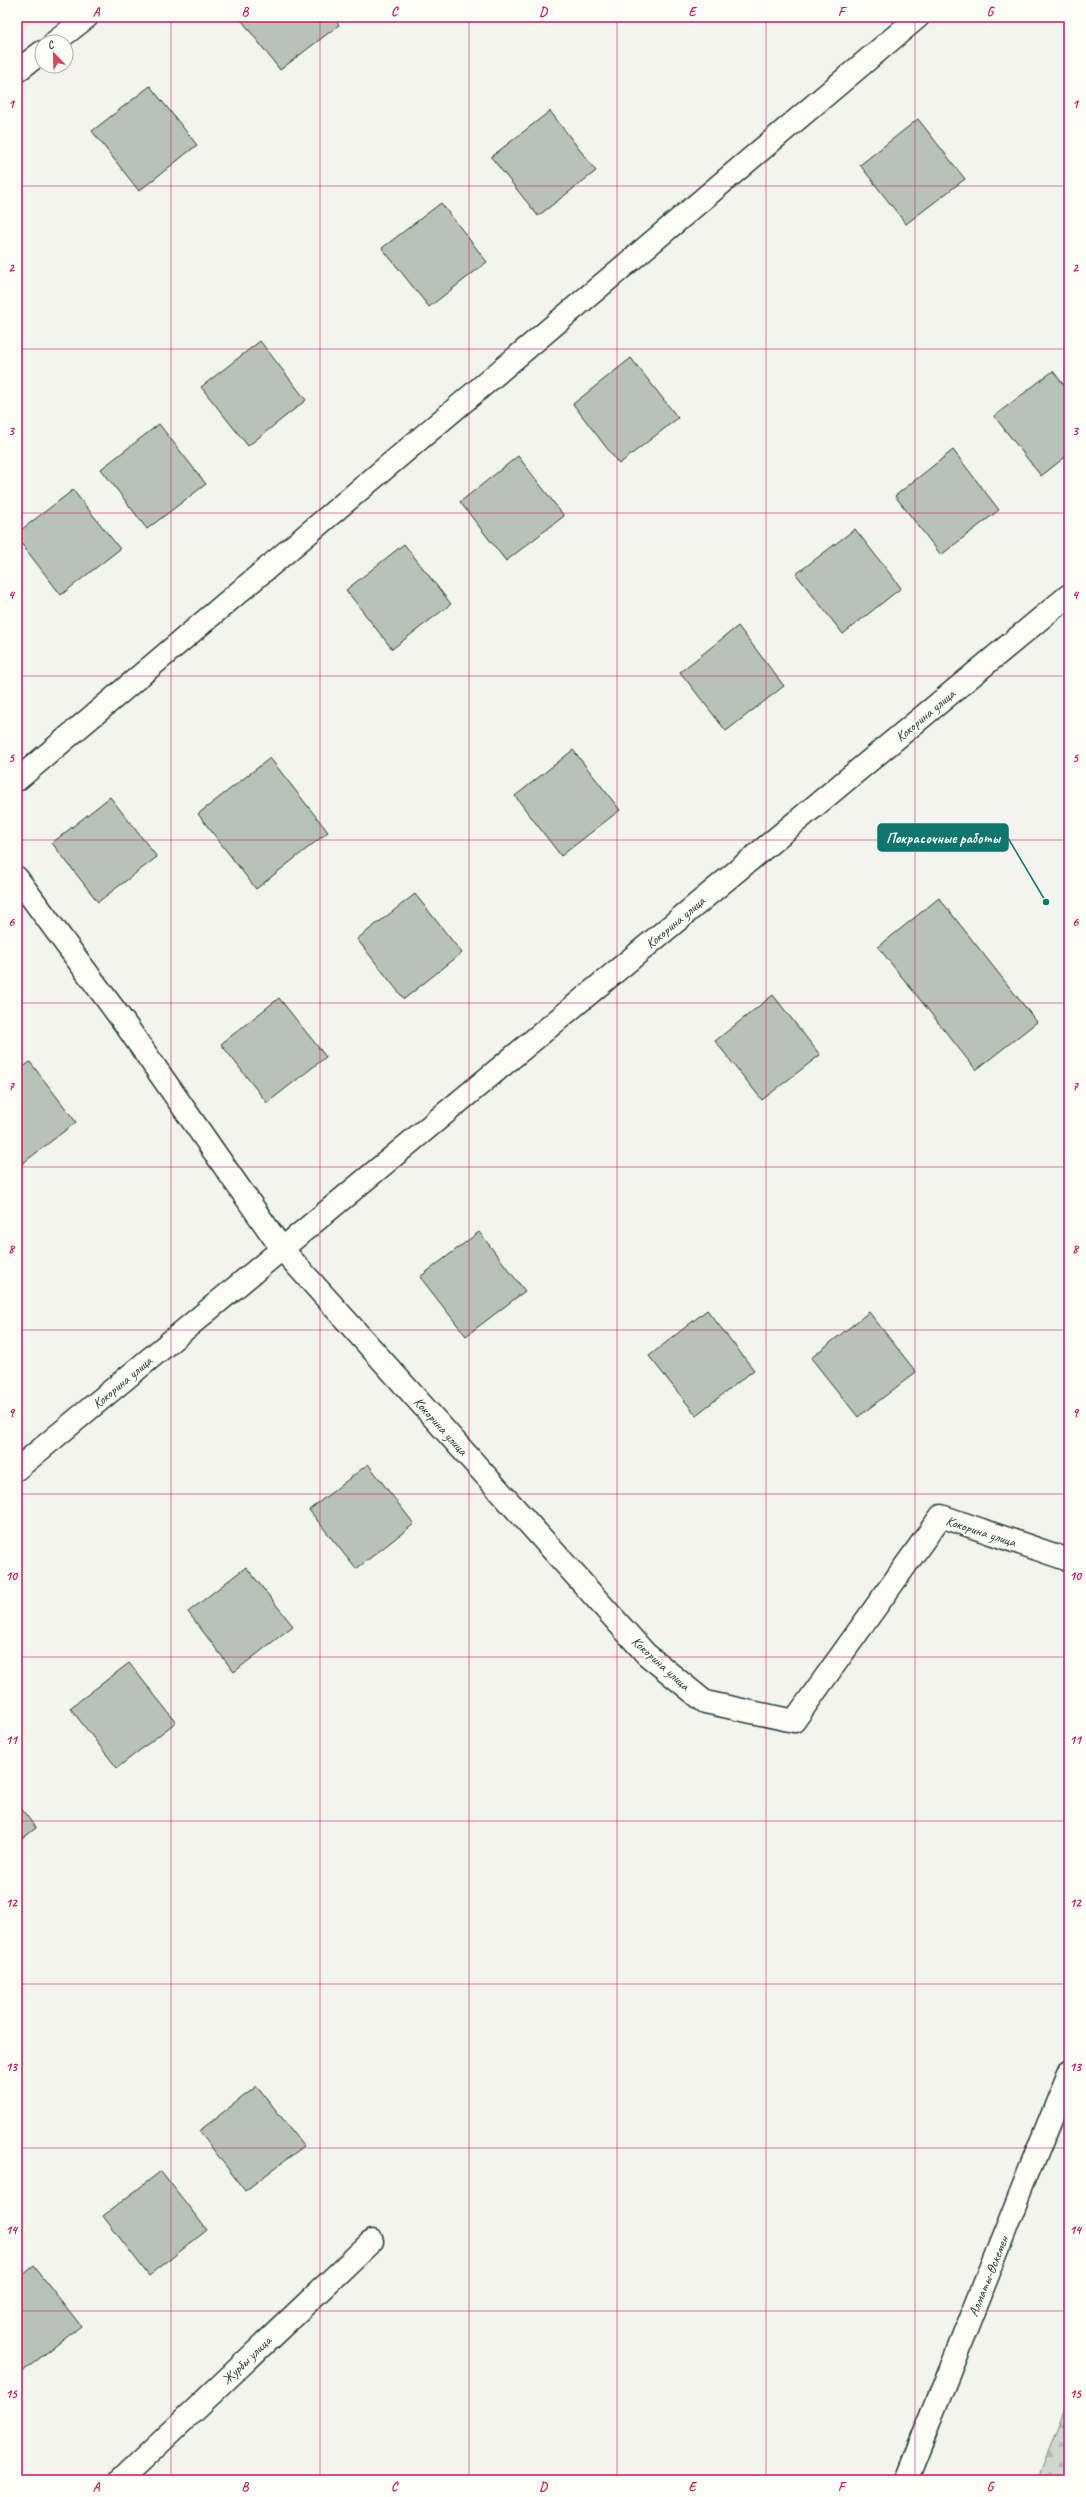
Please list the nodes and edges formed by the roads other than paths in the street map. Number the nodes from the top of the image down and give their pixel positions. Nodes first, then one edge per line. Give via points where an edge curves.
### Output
1 (87, 17) edge
2 (918, 17) edge
3 (899, 26) edge
4 (65, 34) edge
5 (34, 58) edge
6 (17, 71) edge
7 (1069, 595) edge
8 (17, 780) edge
9 (17, 878) edge
10 (282, 1249) junction
11 (17, 1469) edge
12 (1069, 1560) edge
13 (1069, 2072) edge
14 (372, 2241) dead end
15 (121, 2480) edge
16 (906, 2480) edge

1 - 4 main road
2 - 3 main road
3 - 8 main road
5 - 6 main road
7 - 10 main road, Кокорина улица
9 - 10 main road via 125,1024
10 - 11 main road, Кокорина улица
10 - 12 main road, Кокорина улица via 646,1654 705,1702 794,1721 941,1516
13 - 16 main road, Алматы-Өскемен
14 - 15 main road, Журбы улица

